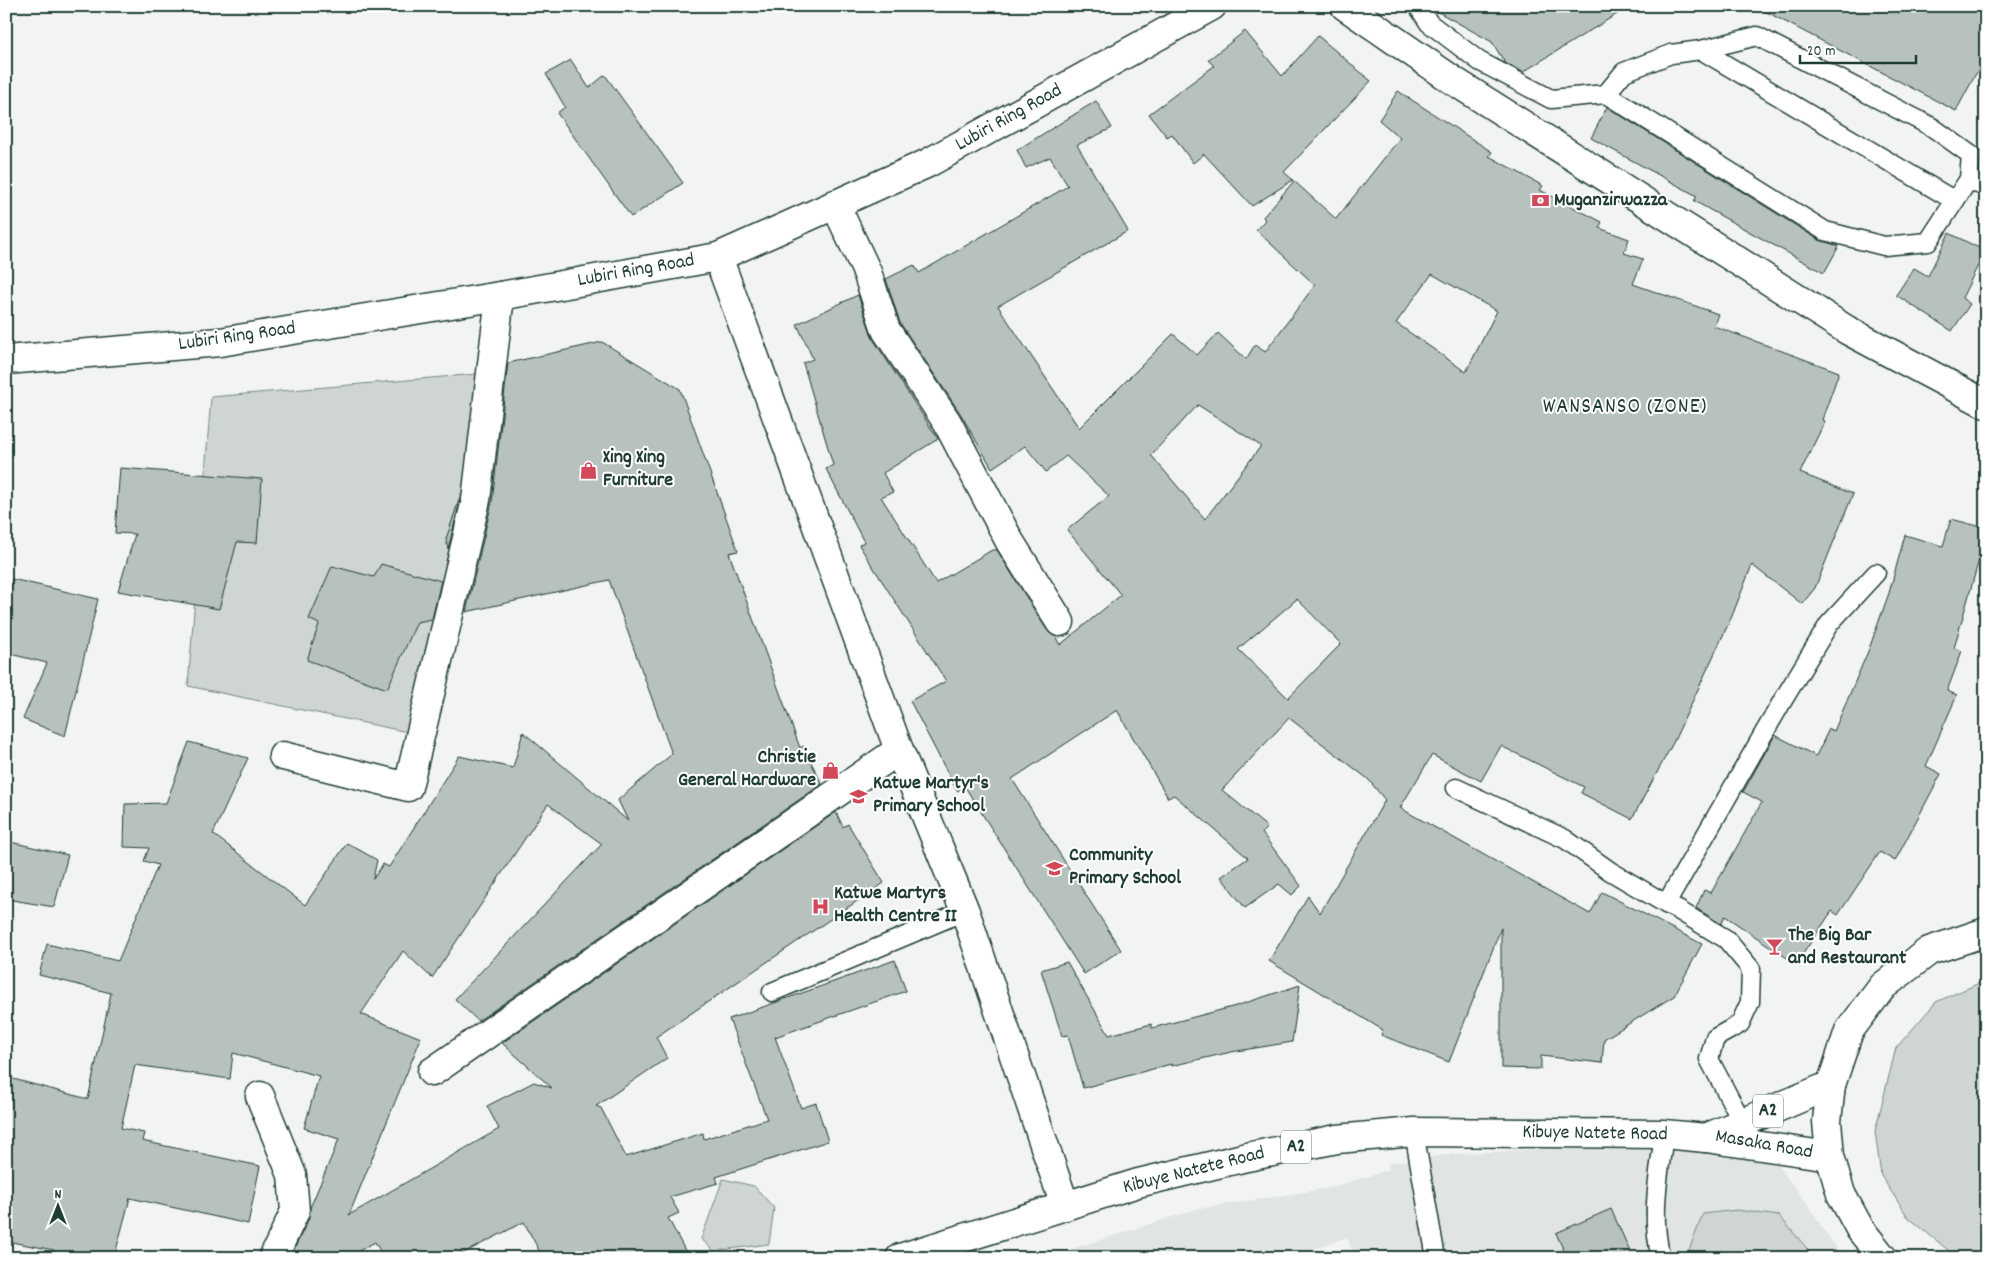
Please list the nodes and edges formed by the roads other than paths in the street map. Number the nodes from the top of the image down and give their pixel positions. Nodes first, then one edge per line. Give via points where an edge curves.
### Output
1 (1212, 6) edge
2 (1345, 6) edge
3 (1418, 6) edge
4 (1701, 50) junction
5 (1606, 94) junction
6 (1969, 179) junction
7 (1986, 188) edge
8 (1955, 200) junction
9 (835, 204) junction
10 (718, 257) junction
11 (500, 296) junction
12 (6, 360) edge
13 (1986, 404) edge
14 (1876, 573) dead end
15 (1060, 622) dead end
16 (899, 750) junction
17 (282, 756) dead end
18 (1456, 788) dead end
19 (1666, 904) junction
20 (965, 911) junction
21 (1985, 930) edge
22 (772, 992) dead end
23 (432, 1072) dead end
24 (1831, 1085) junction
25 (260, 1096) dead end
26 (1742, 1122) junction
27 (1414, 1132) junction
28 (1664, 1134) junction
29 (1706, 1138) junction
30 (1830, 1156) junction
31 (1065, 1206) junction
32 (273, 1258) edge
33 (900, 1258) edge
34 (1436, 1258) edge
35 (1661, 1258) edge
36 (1883, 1258) edge

1 - 9 main road, Lubiri Ring Road via 928,163
2 - 13 main road via 1454,81 1848,330
3 - 5 lane via 1429,24 1479,62 1551,100
4 - 5 lane via 1670,54 1624,72
4 - 6 lane via 1757,36 1932,126 1971,155
4 - 8 lane
5 - 8 lane via 1826,231 1884,246 1928,242
6 - 7 lane
6 - 8 lane
9 - 10 main road, Lubiri Ring Road
9 - 15 main road via 867,272 886,330 947,422 1010,542
10 - 11 main road, Lubiri Ring Road
10 - 16 main road
11 - 12 main road, Lubiri Ring Road via 220,342
11 - 17 main road via 476,500 408,786
14 - 19 lane via 1829,624
16 - 20 main road
16 - 23 main road
18 - 19 lane via 1565,839 1610,871
19 - 26 lane via 1726,939 1751,970 1750,1002 1740,1024 1715,1038 1709,1059
20 - 22 lane
20 - 31 main road
21 - 24 main road via 1929,951 1883,986 1849,1031
24 - 26 main road, Masaka Road / A2
24 - 30 main road via 1827,1121
25 - 32 main road via 292,1175 295,1211
26 - 29 main road, Masaka Road / A2
27 - 28 main road, Kibuye Natete Road / A2
27 - 31 main road, Kibuye Natete Road / A2 via 1337,1139 1246,1157 1138,1183
27 - 34 lane
28 - 29 main road, Kibuye Natete Road / A2
28 - 35 lane via 1654,1211
29 - 30 main road, Masaka Road / A2
30 - 36 main road via 1841,1194 1860,1229
31 - 33 main road, Kibuye Natete Road / A2

